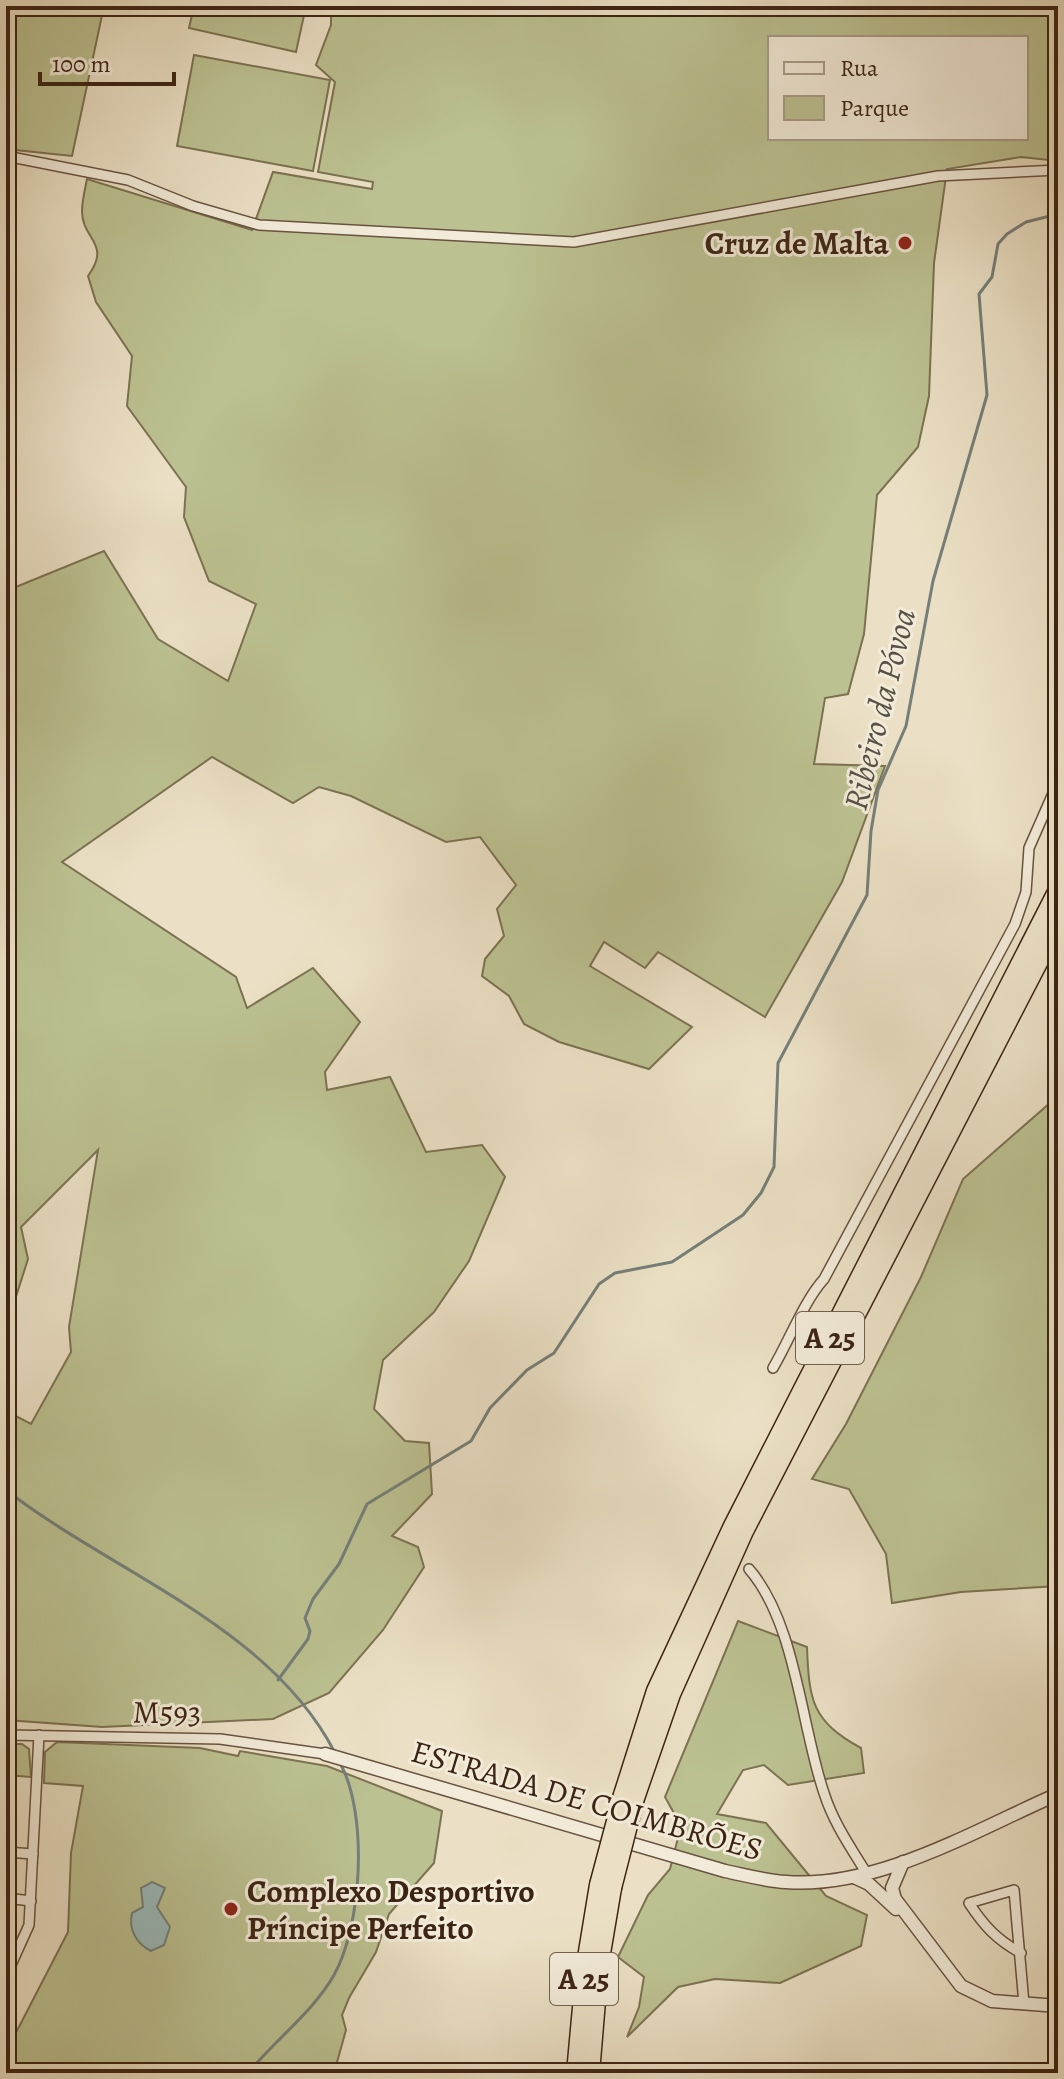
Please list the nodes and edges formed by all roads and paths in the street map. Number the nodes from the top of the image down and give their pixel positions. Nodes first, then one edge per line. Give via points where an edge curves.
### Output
1 (6, 156) edge
2 (1058, 170) edge
3 (1058, 782) edge
4 (1058, 890) edge
5 (1058, 924) edge
6 (773, 1368) dead end
7 (749, 1569) dead end
8 (6, 1735) edge
9 (39, 1735) junction
10 (325, 1754) joint
11 (1058, 1794) edge
12 (629, 1796) junction
13 (6, 1852) edge
14 (33, 1854) junction
15 (903, 1862) junction
16 (866, 1874) junction
17 (606, 1886) junction
18 (6, 1898) edge
19 (895, 1899) junction
20 (31, 1901) junction
21 (921, 1934) junction
22 (1021, 1953) junction
23 (6, 1976) edge
24 (1024, 2004) junction
25 (1058, 2006) edge
26 (576, 2073) edge
27 (590, 2073) edge

1 - 2 street via 128,180 259,225 574,242 938,176
3 - 6 street via 1029,848 1026,892 1015,924
4 - 12 highway, A 25 via 733,1526 656,1691
5 - 12 highway, A 25 via 744,1531
7 - 16 street via 772,1600 823,1791
8 - 9 street, M593
9 - 10 street, M593 via 220,1739
9 - 14 street
10 - 16 street, ESTRADA DE COIMBRÕES via 725,1871 786,1883
11 - 15 street, ESTRADA DE COIMBRÕES
12 - 17 highway, A 25, bridge
13 - 14 street
14 - 20 street
15 - 16 street, ESTRADA DE COIMBRÕES
15 - 19 street via 892,1888
16 - 19 street
16 - 21 street
17 - 26 highway, A 25 via 586,1964
17 - 27 highway, A 25
18 - 20 street
19 - 21 street
20 - 23 street via 29,1925
21 - 24 street via 961,1986 977,1997
22 - 22 street via 1014,1890 969,1903 986,1928
22 - 24 street
24 - 25 street

